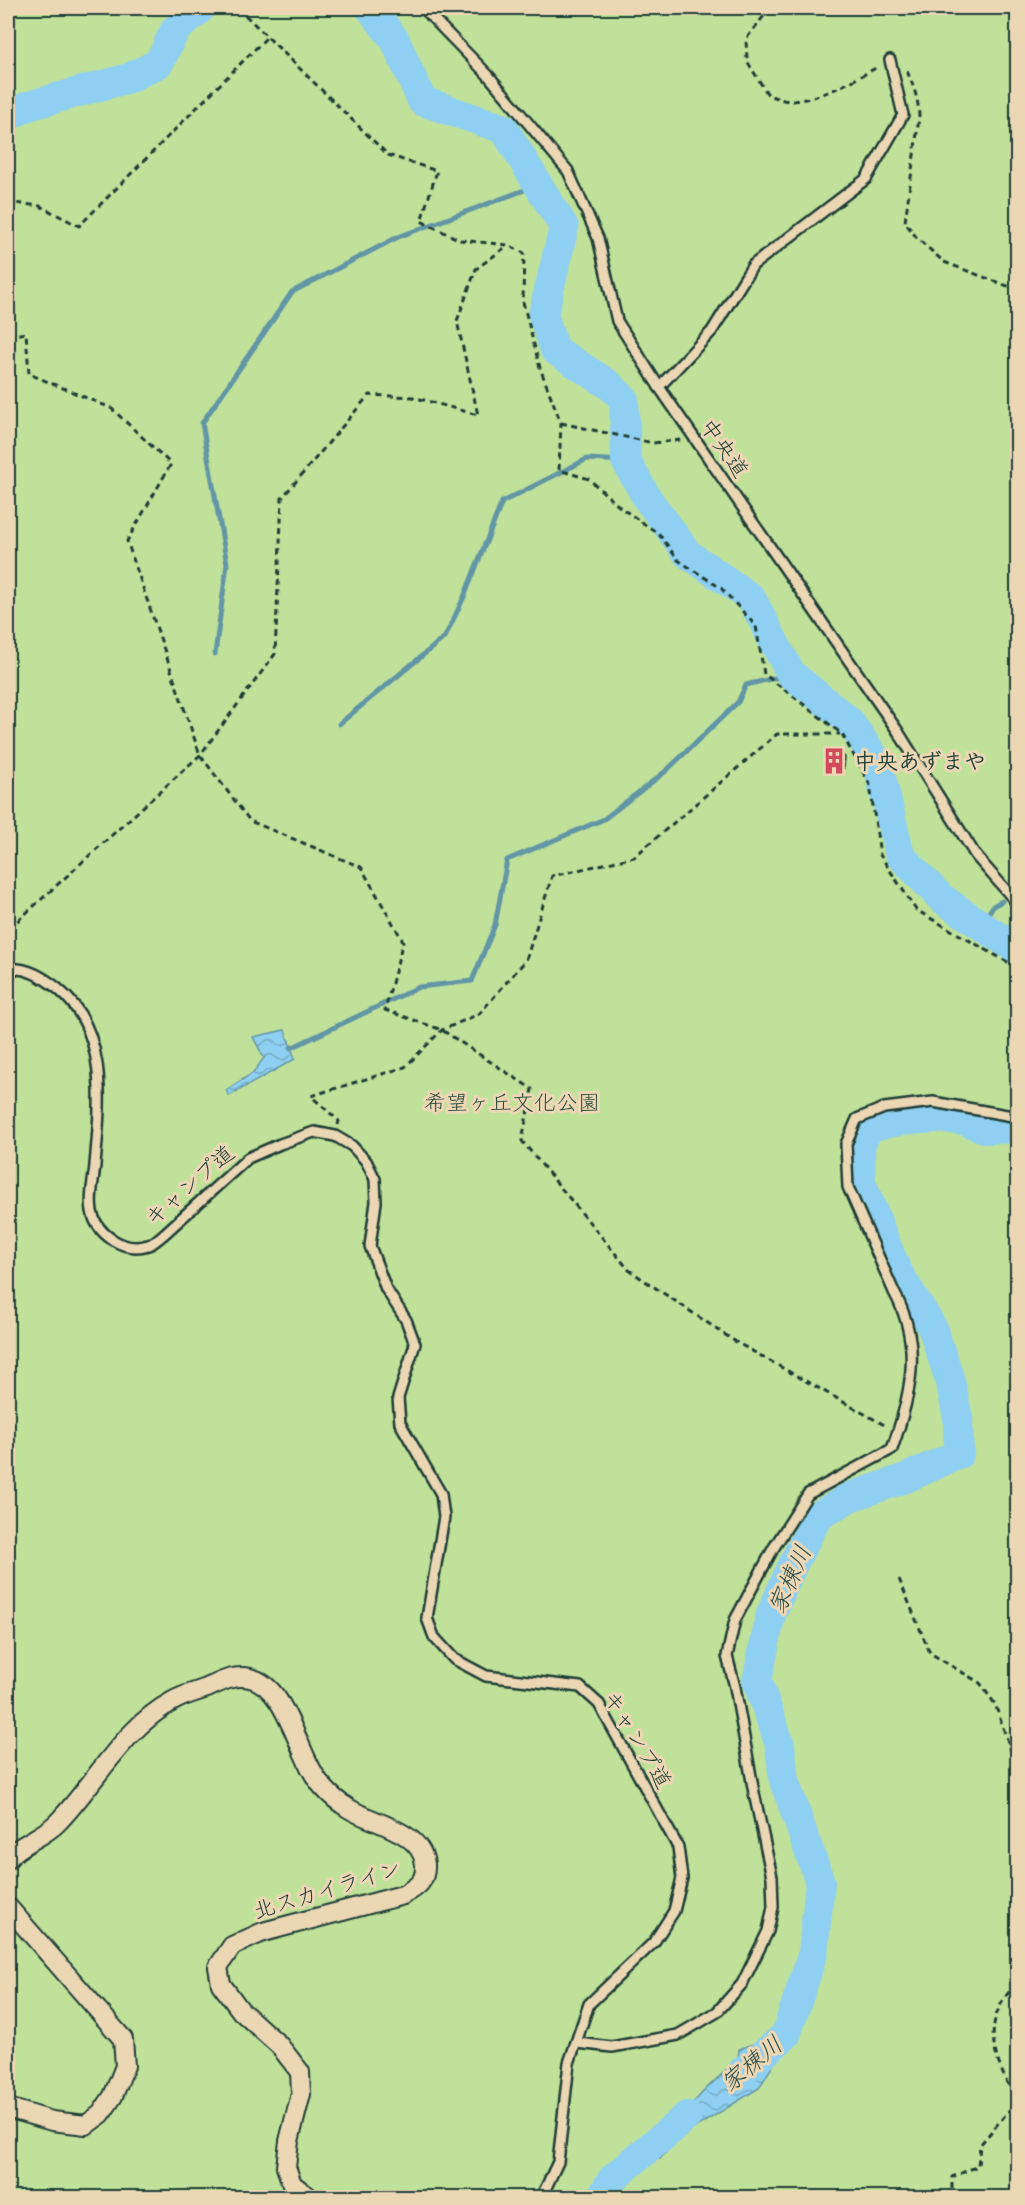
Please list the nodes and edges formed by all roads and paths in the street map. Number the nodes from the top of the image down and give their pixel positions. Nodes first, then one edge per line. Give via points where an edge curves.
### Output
1 (238, 8) edge
2 (423, 8) edge
3 (268, 36) junction
4 (890, 60) dead end
5 (8, 196) edge
6 (14, 203) junction
7 (8, 207) edge
8 (508, 245) junction
9 (8, 336) edge
10 (659, 387) junction
11 (561, 423) junction
12 (694, 438) junction
13 (842, 734) junction
14 (200, 754) junction
15 (1017, 904) edge
16 (8, 939) edge
17 (1017, 968) edge
18 (8, 969) edge
19 (442, 1030) junction
20 (1017, 1117) edge
21 (335, 1136) junction
22 (897, 1433) junction
23 (899, 1580) dead end
24 (1017, 1791) edge
25 (8, 1859) edge
26 (1017, 1896) edge
27 (8, 1907) edge
28 (1017, 1924) edge
29 (1017, 1982) edge
30 (577, 2043) junction
31 (8, 2108) edge
32 (310, 2198) edge
33 (541, 2198) edge
34 (949, 2198) edge

1 - 3 path
2 - 10 lane, 中央道 via 488,75 568,171 598,238 617,321
3 - 6 path via 79,226 40,207
3 - 8 path via 388,155 437,171 421,221 460,240
4 - 10 lane via 903,115 866,179 753,265 712,331
5 - 6 path
6 - 7 path
8 - 11 path via 524,253 523,302 540,368
8 - 14 path via 476,269 457,321 478,415 413,397 369,395 282,498 275,654
9 - 14 path via 26,333 29,374 111,408 171,464 127,541
10 - 12 lane, 中央道
11 - 12 path via 653,443
11 - 13 path via 559,470 589,479 621,508 659,534 678,560 721,588 756,626 764,674
12 - 15 lane, 中央道 via 897,730 976,856
13 - 17 path via 870,785 880,855 916,910
13 - 19 path via 777,734 634,857 552,876 526,960 479,1014
14 - 16 path via 12,926
14 - 19 path via 250,821 361,867 403,941 385,1010
18 - 21 lane, キャンプ道 via 18,968 44,978 65,994 85,1021 100,1096 91,1209 99,1229 112,1240 130,1246 148,1245 248,1158 314,1132
19 - 21 path via 405,1068 311,1096 339,1121
19 - 22 path via 532,1089 522,1141 629,1270 736,1342
20 - 22 lane via 933,1102 884,1108 857,1119 846,1144 849,1187 903,1309 912,1342 910,1389
21 - 30 lane, キャンプ道 via 366,1161 375,1179 370,1246 386,1289 406,1320 415,1344 398,1398 399,1415 441,1494 444,1517 427,1618 434,1637 454,1659 486,1676 580,1687 599,1704 678,1847 682,1878 674,1911 654,1942 589,2004
22 - 30 lane via 892,1449 808,1494 735,1620 727,1656 772,1877 773,1907 768,1931 742,1984 717,2012 678,2035 612,2047
23 - 24 path via 930,1653 980,1683 995,1704 1012,1754
25 - 32 street, 北スカイライン via 13,1851 58,1823 140,1725 172,1701 231,1678 251,1678 282,1704 310,1771 324,1789 349,1808 410,1839 424,1853 425,1870 419,1886 404,1895 263,1932 231,1946 218,1967 221,1984 241,2011 279,2045 300,2072 301,2094 286,2167 292,2184
26 - 28 path via 1013,1913
27 - 31 street via 123,2039 125,2066 101,2114 86,2124 52,2121
29 - 34 path via 994,2017 993,2046 1002,2075 1017,2101 980,2145 978,2166 952,2177
30 - 33 lane, キャンプ道 via 568,2063 558,2162

